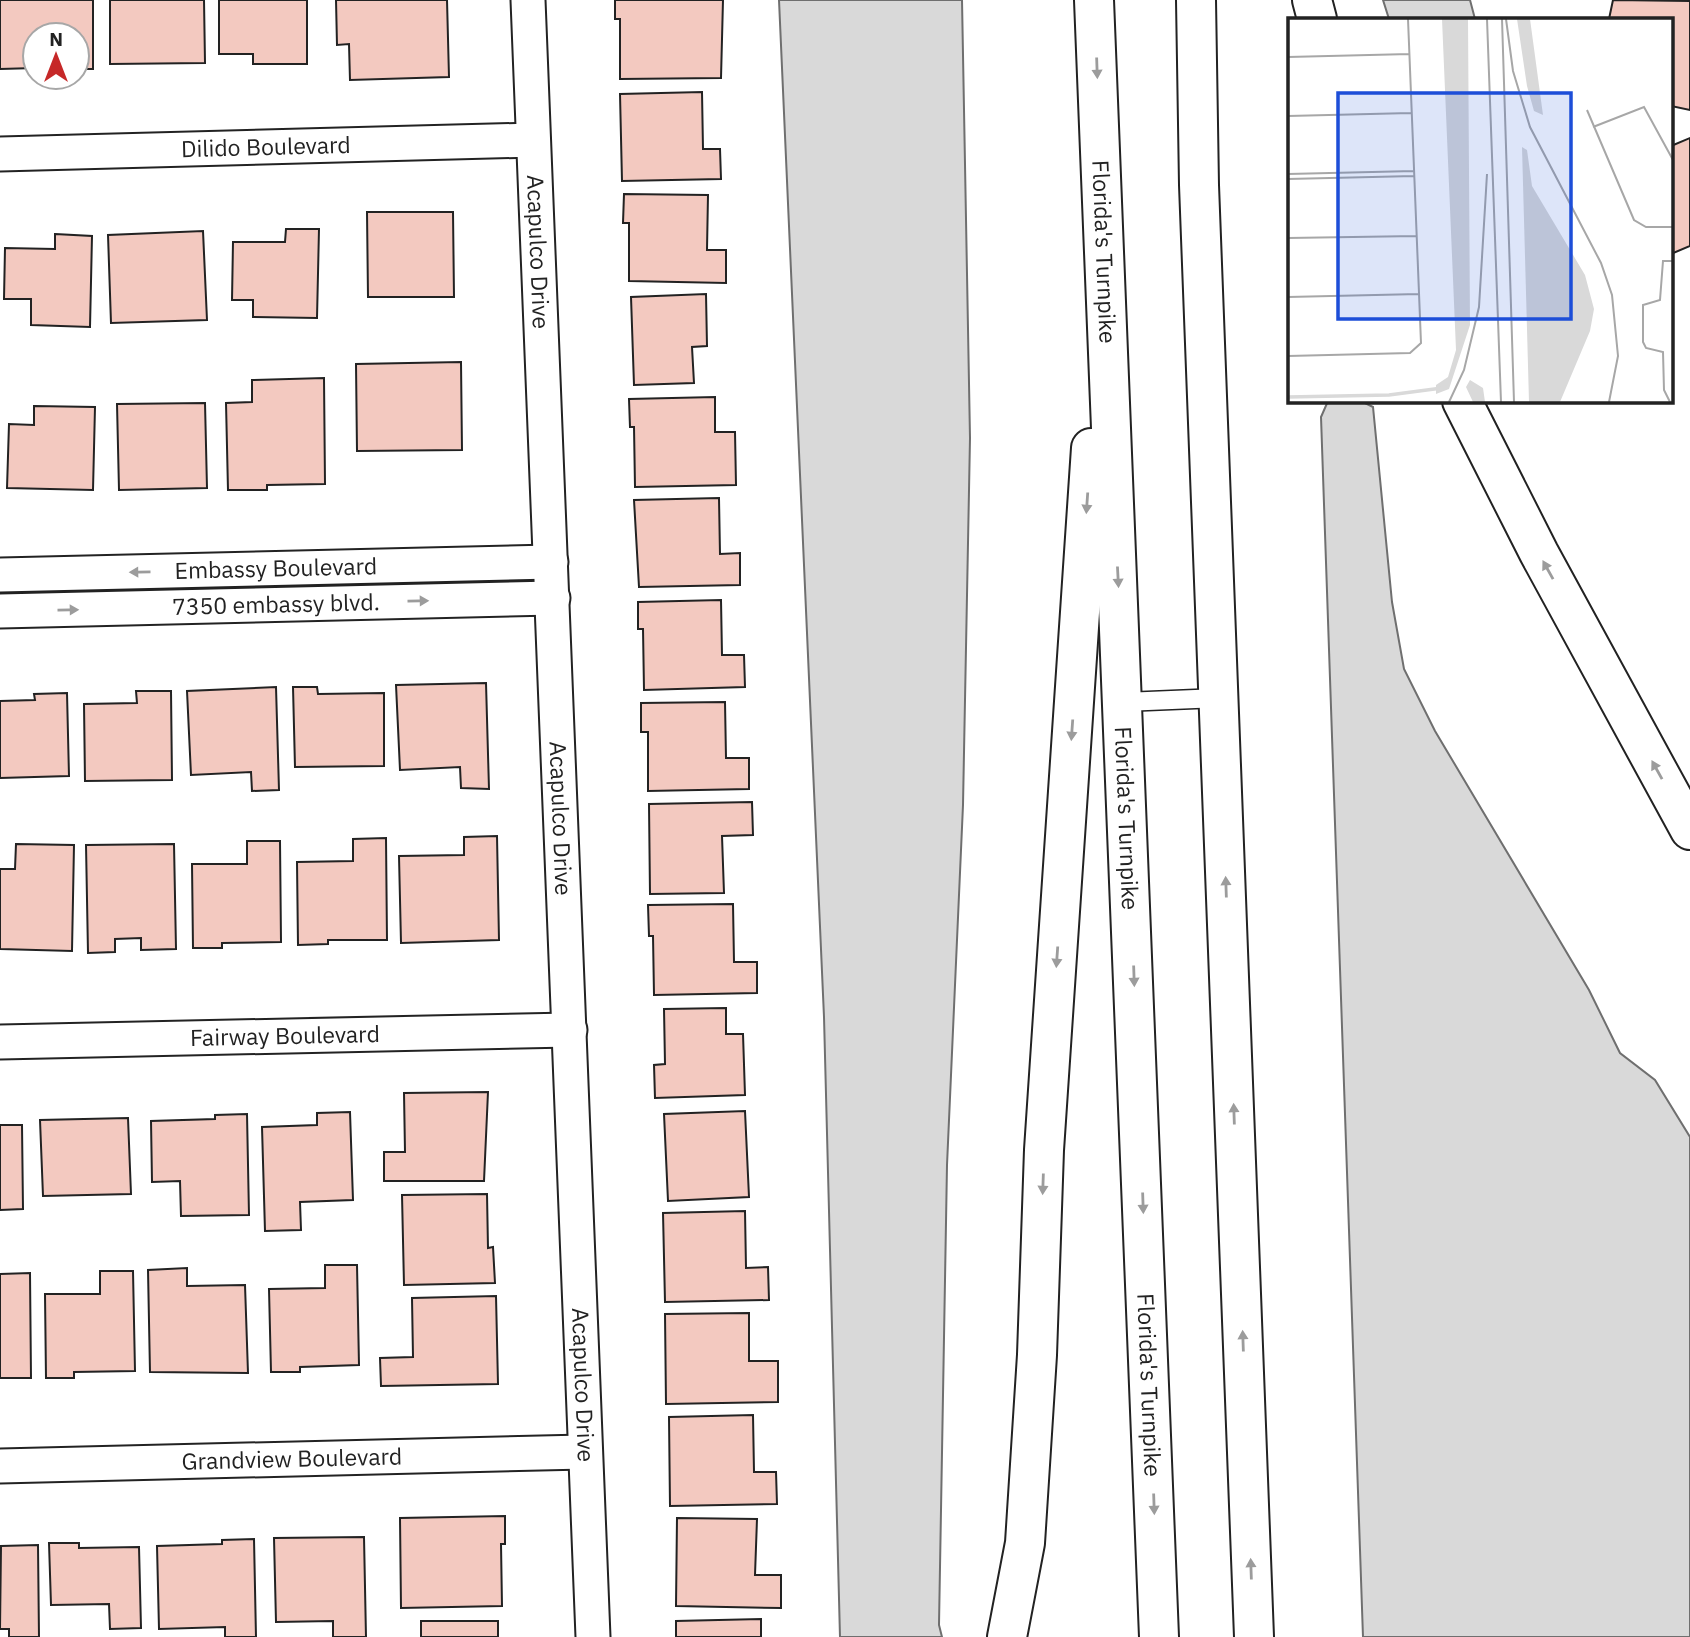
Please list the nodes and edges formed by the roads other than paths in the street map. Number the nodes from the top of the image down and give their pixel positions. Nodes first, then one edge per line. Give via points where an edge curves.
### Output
1 (528, 0) edge
2 (1094, 0) edge
3 (1196, 0) edge
4 (1311, 0) edge
5 (1317, 18) edge
6 (533, 141) junction
7 (0, 153) edge
8 (1103, 264) junction
9 (1463, 402) edge
10 (551, 562) junction
11 (0, 575) edge
12 (553, 598) junction
13 (0, 611) edge
14 (1219, 698) junction
15 (1124, 702) junction
16 (1690, 830) edge
17 (570, 1030) junction
18 (0, 1042) edge
19 (584, 1452) junction
20 (0, 1466) edge
21 (593, 1637) edge
22 (1007, 1637) edge
23 (1158, 1637) edge
24 (1254, 1637) edge

1 - 6 street, Acapulco Drive
2 -> 8 highway, Florida's Turnpike
3 - 14 highway
4 - 5 highway
6 - 7 street, Dilido Boulevard
6 - 10 street, Acapulco Drive
8 -> 15 highway, Florida's Turnpike
8 -> 22 highway via 1044,1150 1025,1543
16 -> 9 highway
10 -> 11 street, Embassy Boulevard
10 - 12 street, Acapulco Drive
13 -> 12 street, 7350 embassy blvd.
12 - 17 street, Acapulco Drive
14 - 15 lane
24 -> 14 highway
15 -> 23 highway, Florida's Turnpike
17 - 18 street, Fairway Boulevard
17 - 19 street, Acapulco Drive
19 - 20 street, Grandview Boulevard
19 - 21 street, Acapulco Drive

